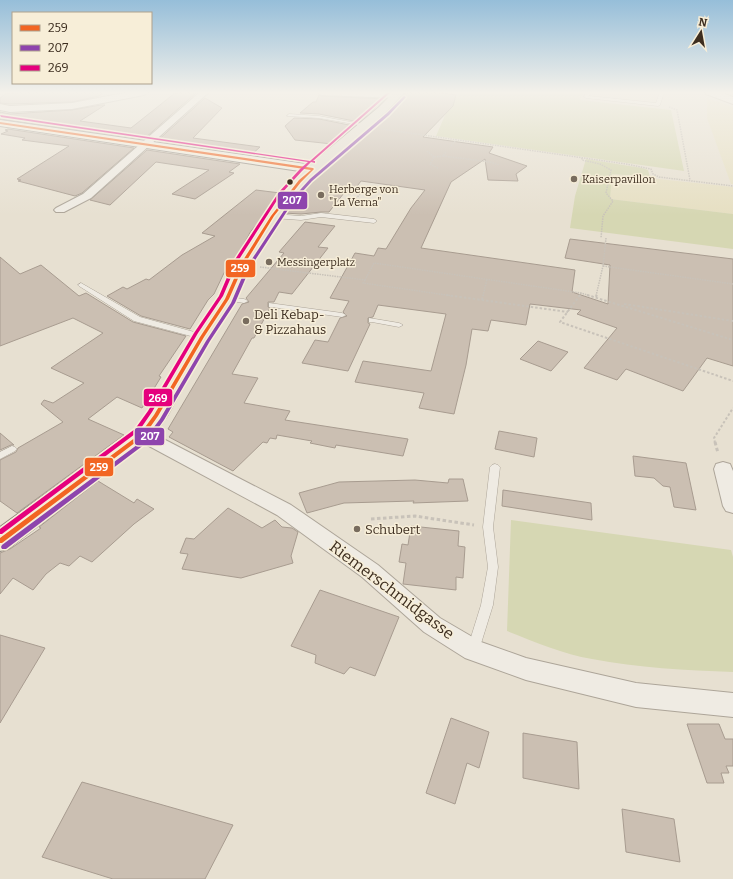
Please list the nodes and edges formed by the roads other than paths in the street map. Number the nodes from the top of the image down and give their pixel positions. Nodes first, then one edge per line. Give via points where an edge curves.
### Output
1 (70, 133) edge
2 (159, 133) edge
3 (356, 133) edge
4 (147, 144) junction
5 (313, 169) junction
6 (60, 210) dead end
7 (273, 216) junction
8 (374, 221) dead end
9 (81, 285) dead end
10 (272, 305) dead end
11 (342, 315) dead end
12 (372, 320) dead end
13 (399, 325) dead end
14 (202, 337) junction
15 (142, 435) junction
16 (12, 449) dead end
17 (0, 456) edge
18 (495, 467) dead end
19 (723, 469) road end
20 (733, 506) edge
21 (3, 534) edge
22 (473, 650) junction
23 (733, 704) edge

1 - 4 main road
2 - 4 street
3 - 5 main road
4 - 5 main road
4 - 6 street via 87,196
5 - 7 main road via 296,185
7 - 8 lane via 301,218 321,215
7 - 14 main road via 242,265 235,300
9 - 14 lane via 137,319
10 - 11 lane
12 - 13 lane
14 - 15 main road via 156,416
15 - 21 main road
15 - 22 street, Riemerschmidgasse via 284,510 370,571 432,625
16 - 17 lane
18 - 22 lane via 488,527 493,568 487,605
19 - 20 street
22 - 23 street, Riemerschmidgasse via 526,669 636,695

